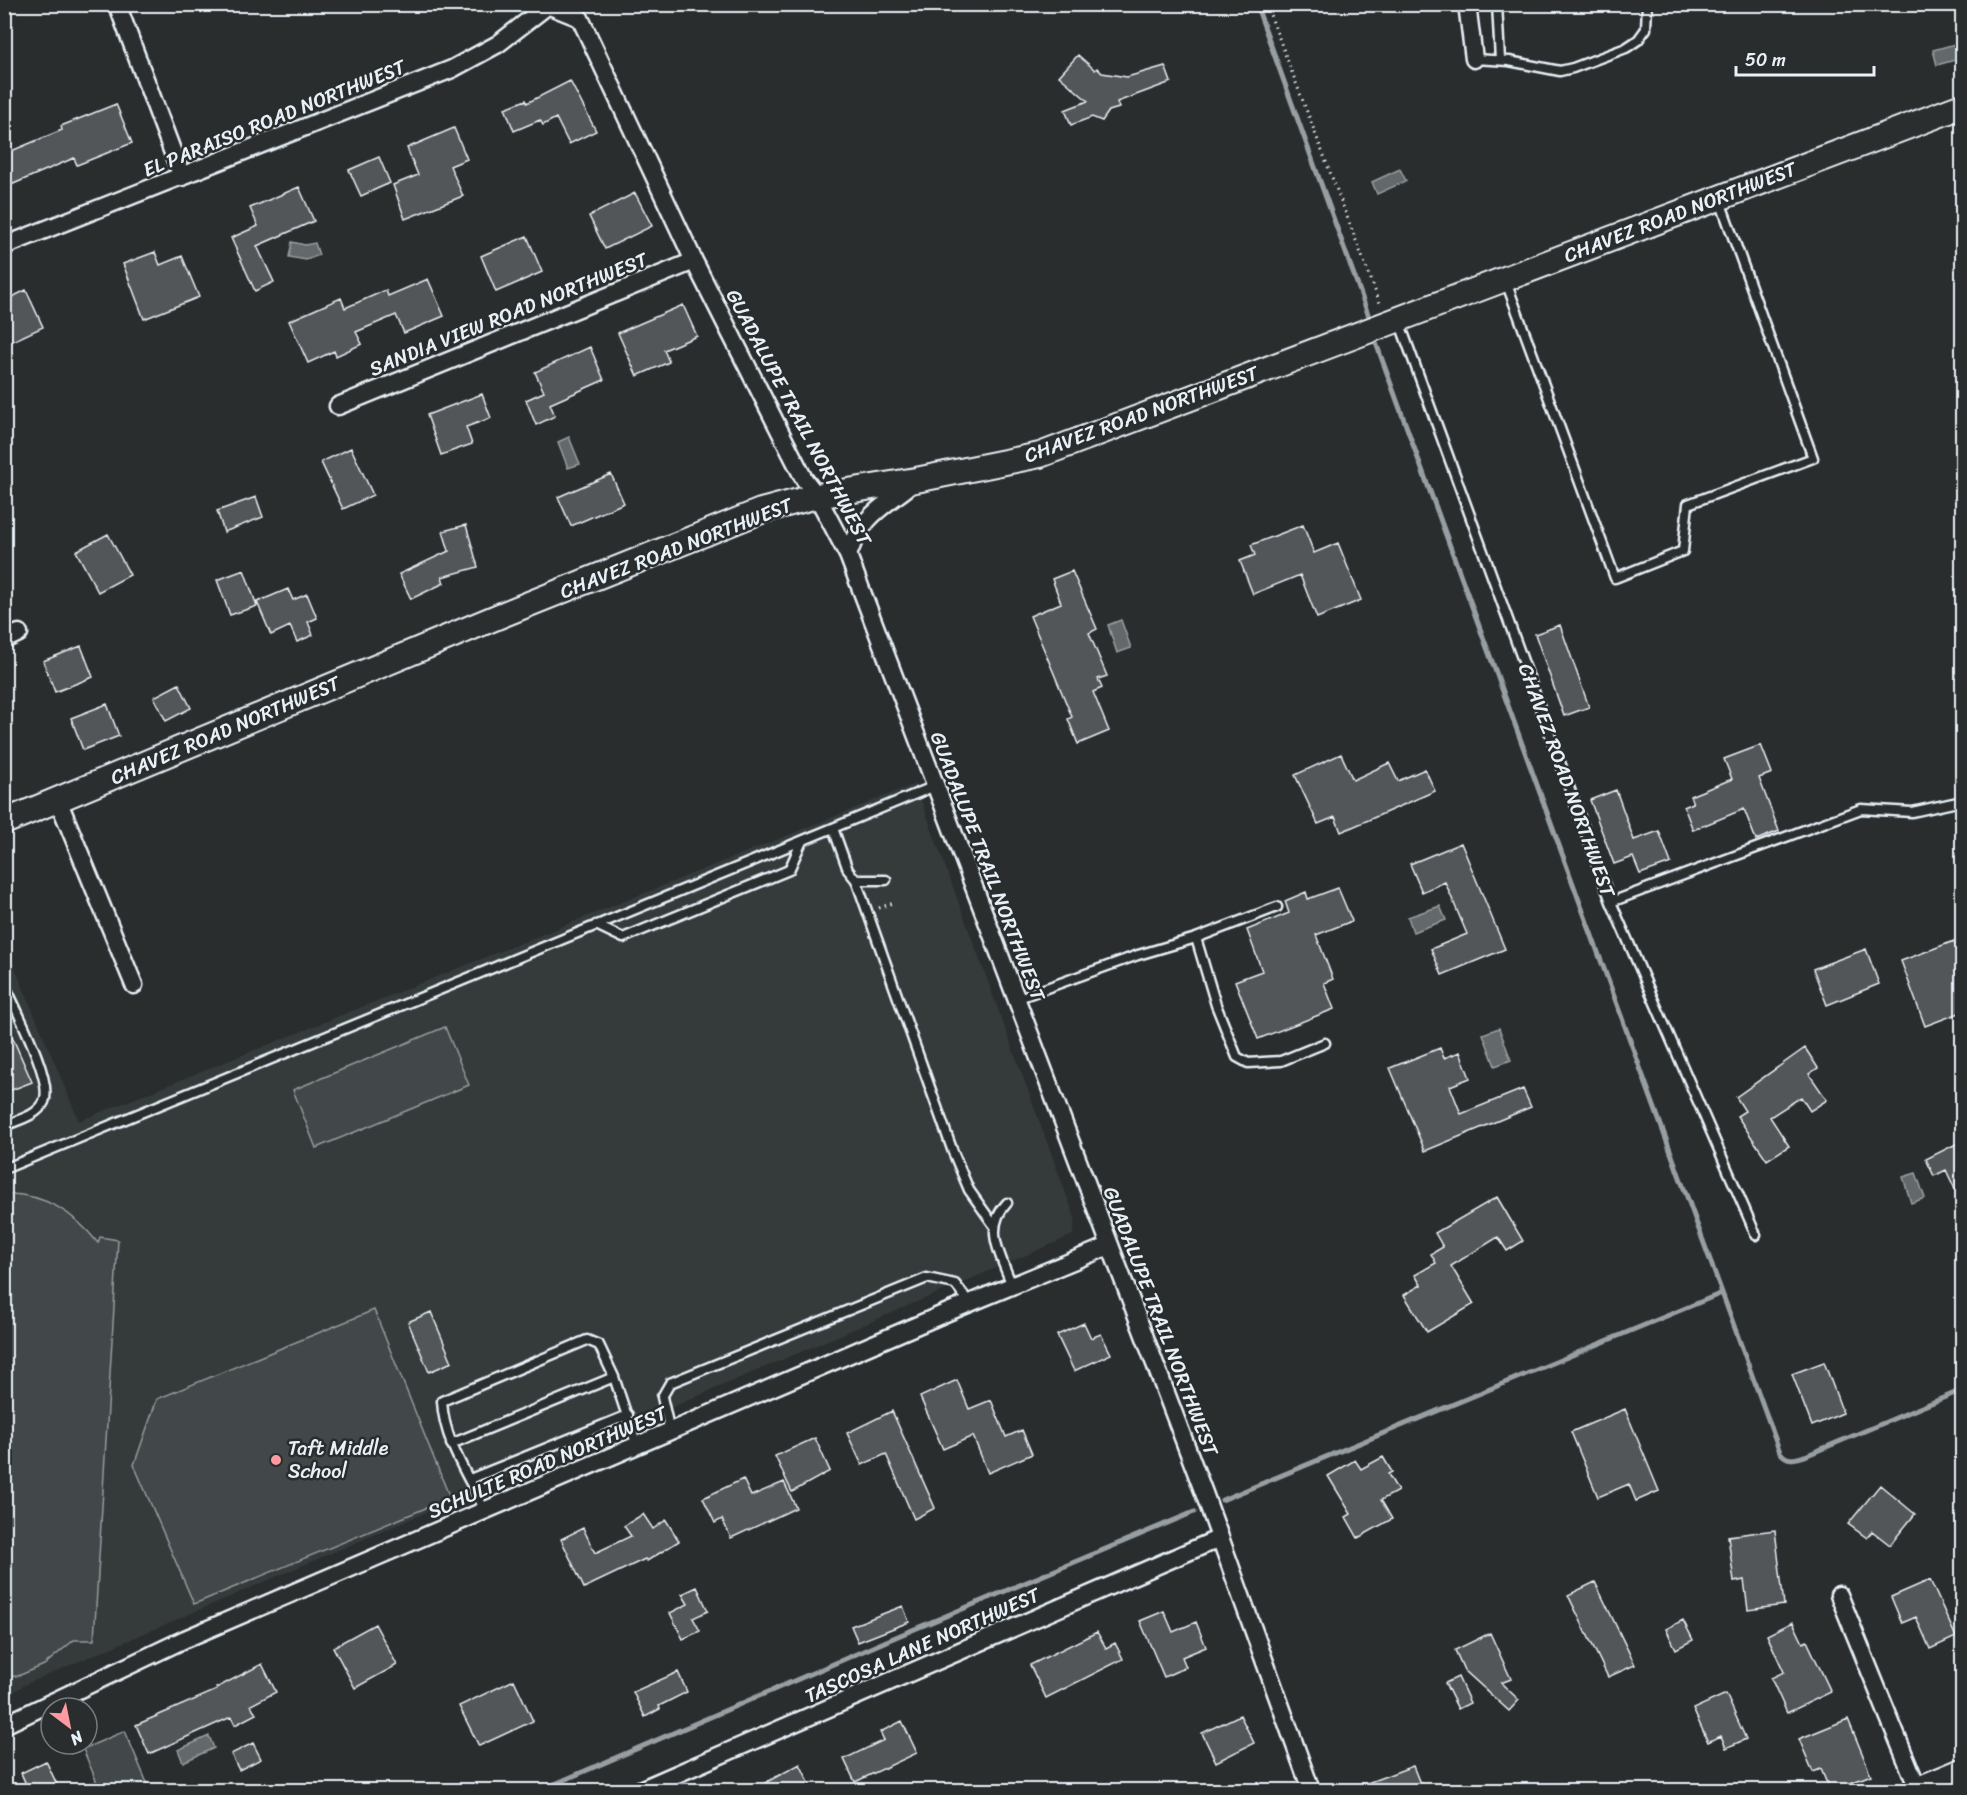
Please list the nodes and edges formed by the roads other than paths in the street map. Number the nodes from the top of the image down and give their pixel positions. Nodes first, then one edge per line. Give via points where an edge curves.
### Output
1 (117, 4) edge
2 (1467, 4) edge
3 (1497, 4) edge
4 (1647, 4) edge
5 (546, 5) edge
6 (1474, 59) joint
7 (1500, 60) junction
8 (1962, 106) edge
9 (182, 177) junction
10 (1719, 197) junction
11 (4, 246) edge
12 (694, 261) junction
13 (1505, 277) junction
14 (1393, 319) junction
15 (338, 406) dead end
16 (916, 480) junction
17 (816, 496) junction
18 (848, 555) junction
19 (935, 786) junction
20 (58, 800) junction
21 (1962, 801) edge
22 (4, 822) edge
23 (833, 828) junction
24 (802, 841) junction
25 (856, 880) junction
26 (886, 880) dead end
27 (1611, 902) junction
28 (1277, 907) dead end
29 (596, 926) junction
30 (1196, 938) junction
31 (4, 983) edge
32 (134, 985) dead end
33 (1016, 999) junction
34 (1325, 1043) dead end
35 (4, 1126) edge
36 (4, 1168) edge
37 (1007, 1203) dead end
38 (993, 1224) junction
39 (1756, 1235) dead end
40 (1109, 1246) junction
41 (1012, 1286) junction
42 (971, 1303) junction
43 (614, 1377) junction
44 (628, 1416) junction
45 (670, 1432) junction
46 (451, 1444) junction
47 (637, 1446) junction
48 (470, 1479) junction
49 (485, 1511) junction
50 (1220, 1538) junction
51 (1839, 1595) dead end
52 (4, 1725) edge
53 (1962, 1771) edge
54 (1917, 1790) edge
55 (640, 1791) edge
56 (1311, 1791) edge

1 - 9 street
2 - 6 street
3 - 7 lane
4 - 7 lane via 1646,29 1626,48 1560,71
5 - 9 street, EL PARAISO ROAD NORTHWEST via 498,44 452,69
5 - 12 street, GUADALUPE TRAIL NORTHWEST via 580,18
6 - 7 lane
8 - 10 street, CHAVEZ ROAD NORTHWEST
9 - 11 street, EL PARAISO ROAD NORTHWEST
10 - 13 street, CHAVEZ ROAD NORTHWEST
10 - 13 lane via 1813,458 1688,504 1683,551 1615,578
12 - 15 street, SANDIA VIEW ROAD NORTHWEST
12 - 17 street, GUADALUPE TRAIL NORTHWEST
13 - 14 street, CHAVEZ ROAD NORTHWEST
14 - 16 street, CHAVEZ ROAD NORTHWEST via 1040,455
14 - 27 lane, CHAVEZ ROAD NORTHWEST
16 - 17 street, CHAVEZ ROAD NORTHWEST
16 - 18 street via 868,518 856,533
17 - 18 street, GUADALUPE TRAIL NORTHWEST
17 - 20 street, CHAVEZ ROAD NORTHWEST via 718,528
18 - 19 street, GUADALUPE TRAIL NORTHWEST
19 - 23 lane
19 - 33 street, GUADALUPE TRAIL NORTHWEST
20 - 22 street, CHAVEZ ROAD NORTHWEST
20 - 32 street
21 - 27 lane via 1912,812 1861,809
23 - 24 lane
23 - 25 lane via 848,870
24 - 29 lane
24 - 29 lane via 789,870 634,934 623,938
25 - 26 lane
25 - 38 lane via 953,1152 969,1190
27 - 39 lane, CHAVEZ ROAD NORTHWEST
28 - 30 lane
29 - 36 lane
30 - 33 lane
30 - 34 lane via 1237,1057 1248,1063 1281,1061
31 - 35 lane via 46,1080 44,1101 33,1113
33 - 40 street, GUADALUPE TRAIL NORTHWEST
37 - 38 lane
38 - 41 lane
40 - 41 street, SCHULTE ROAD NORTHWEST
40 - 50 street, GUADALUPE TRAIL NORTHWEST
41 - 42 street, SCHULTE ROAD NORTHWEST
42 - 45 street, SCHULTE ROAD NORTHWEST
42 - 45 lane via 955,1284 927,1278 670,1383 662,1397
43 - 44 lane
43 - 46 lane
43 - 46 lane via 599,1345 587,1340 442,1401
44 - 47 lane
44 - 48 lane
45 - 47 street, SCHULTE ROAD NORTHWEST
46 - 48 lane
47 - 49 street, SCHULTE ROAD NORTHWEST
48 - 49 lane
49 - 52 street, SCHULTE ROAD NORTHWEST via 185,1639
50 - 55 street, TASCOSA LANE NORTHWEST
50 - 56 street, GUADALUPE TRAIL NORTHWEST
51 - 54 street
53 - 54 street

